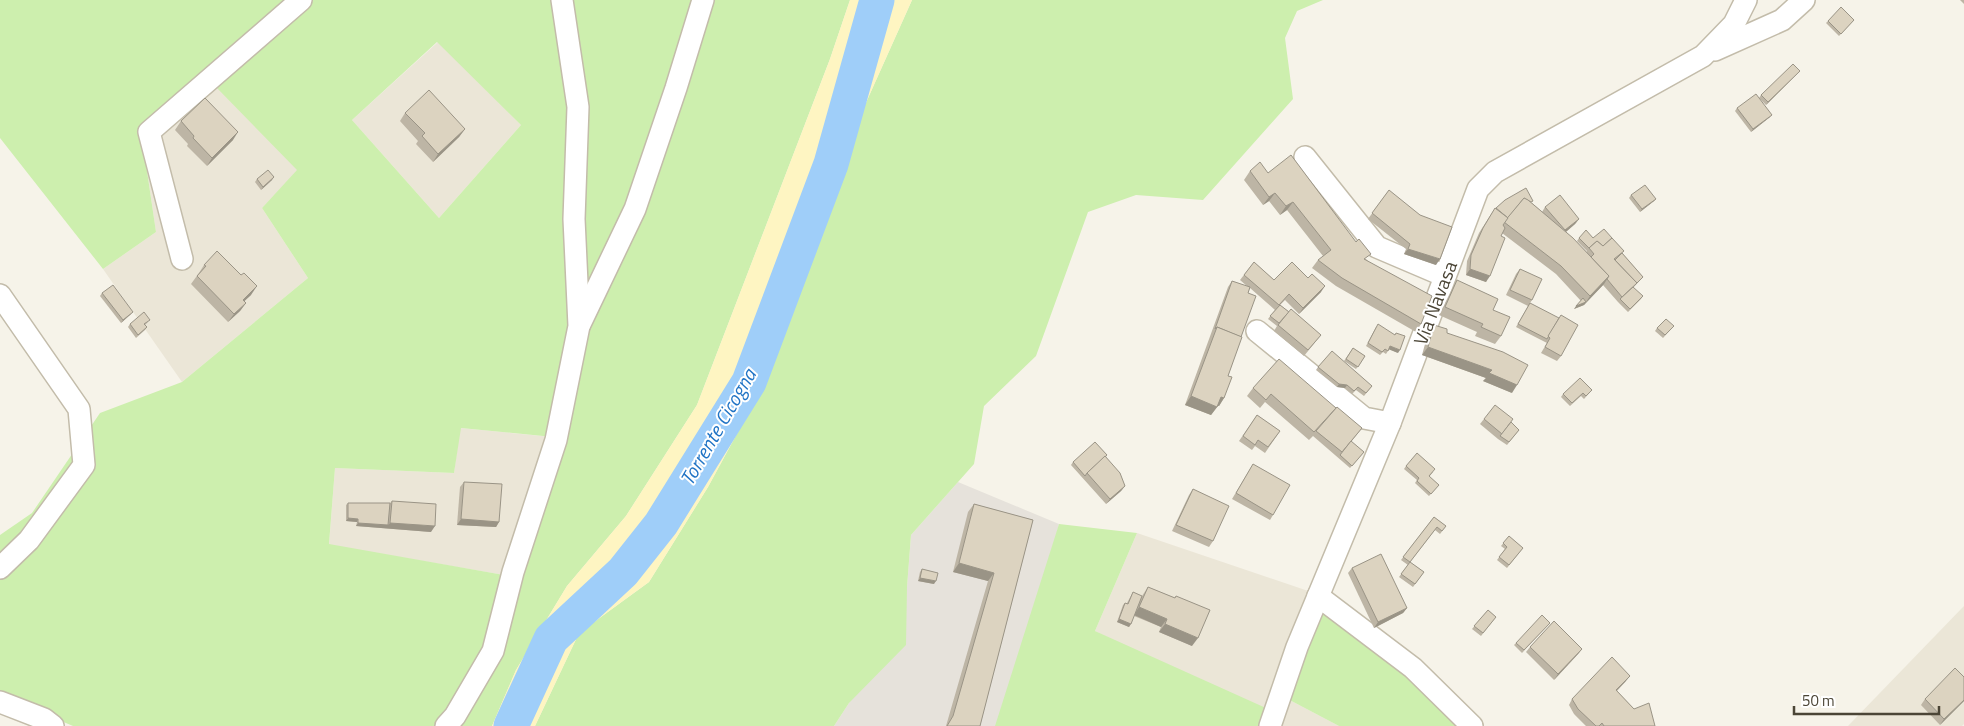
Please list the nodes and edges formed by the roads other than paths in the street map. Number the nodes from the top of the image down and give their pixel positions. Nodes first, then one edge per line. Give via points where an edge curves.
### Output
1 (301, 0) edge
2 (562, 0) edge
3 (703, 0) edge
4 (1746, 0) edge
5 (1804, 0) edge
6 (1703, 56) junction
7 (1305, 157) dead end
8 (182, 259) dead end
9 (1445, 276) junction
10 (0, 295) edge
11 (579, 326) junction
12 (1257, 332) dead end
13 (1390, 423) junction
14 (0, 568) edge
15 (1318, 596) junction
16 (0, 702) edge
17 (53, 726) edge
18 (446, 726) edge
19 (1270, 726) edge
20 (1472, 726) edge

1 - 8 street via 149,132
2 - 11 street via 578,107 574,219
3 - 11 street via 635,209
4 - 6 street, Via Navasa via 1734,24
5 - 6 street via 1782,20
6 - 9 street, Via Navasa via 1495,172 1478,189
7 - 9 street via 1377,247
9 - 13 street, Via Navasa
10 - 14 street via 79,409 84,465 29,540
11 - 18 street via 556,440 513,572 493,651
12 - 13 street via 1364,418
13 - 15 street, Via Navasa
15 - 19 street, Via Navasa
15 - 20 street via 1413,668
16 - 17 street via 44,719

